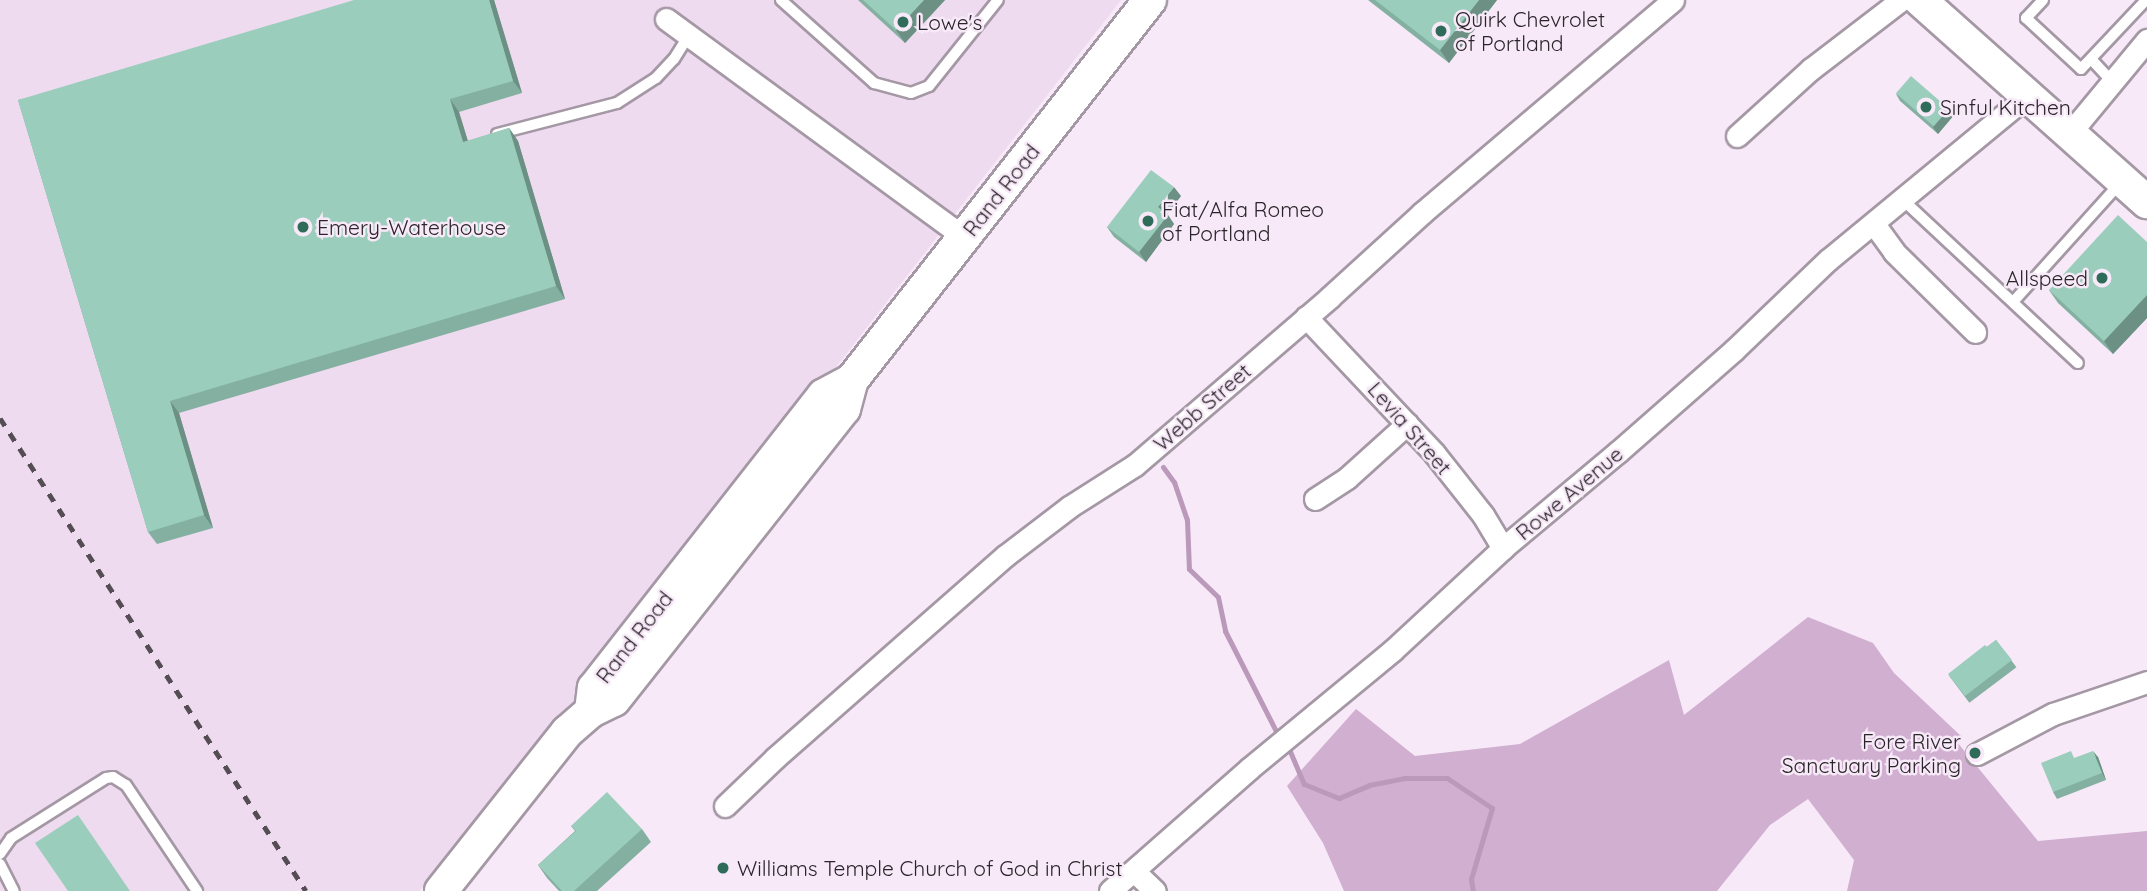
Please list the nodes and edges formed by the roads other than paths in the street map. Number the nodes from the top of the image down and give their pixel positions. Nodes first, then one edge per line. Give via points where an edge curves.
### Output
1 (781, 0) edge
2 (999, 0) edge
3 (1673, 0) edge
4 (1902, 0) edge
5 (1920, 0) edge
6 (2043, 0) edge
7 (2146, 0) edge
8 (1147, 1) edge
9 (666, 19) dead end
10 (688, 36) junction
11 (2147, 40) edge
12 (2091, 59) junction
13 (2113, 83) junction
14 (2028, 95) junction
15 (2070, 133) junction
16 (488, 136) edge
17 (1737, 136) dead end
18 (2123, 180) junction
19 (1903, 200) junction
20 (2147, 202) edge
21 (1874, 224) junction
22 (964, 237) junction
23 (2013, 302) junction
24 (1306, 317) junction
25 (1975, 332) dead end
26 (2078, 363) dead end
27 (1407, 424) junction
28 (1315, 499) dead end
29 (1503, 548) junction
30 (2147, 682) edge
31 (1977, 754) dead end
32 (725, 806) dead end
33 (0, 854) edge
34 (0, 864) edge
35 (1134, 871) junction
36 (14, 891) edge
37 (197, 891) edge
38 (441, 891) edge
39 (1110, 891) edge
40 (1155, 891) edge

1 - 2 lane via 874,83 911,93 929,86
3 - 24 street, Webb Street
4 - 17 street via 1811,69
5 - 14 main road
6 - 12 lane via 2026,18 2081,69
7 - 12 lane
8 - 22 main road, Rand Road
9 - 10 street
10 - 16 lane via 656,78 617,103
10 - 22 street
11 - 13 street
12 - 13 lane
13 - 15 street
14 - 15 main road
14 - 19 street, Rowe Avenue
15 - 18 main road
18 - 20 main road
18 - 23 lane
19 - 21 street, Rowe Avenue
19 - 23 lane
21 - 25 street via 1894,252
21 - 29 street, Rowe Avenue
22 - 38 main road, Rand Road via 852,380 824,395 594,688 591,711 566,732
23 - 26 lane
24 - 27 street, Levia Street
24 - 32 street, Webb Street via 1135,465 1005,556
27 - 28 street via 1347,478
27 - 29 street, Levia Street via 1483,515
29 - 35 street, Rowe Avenue via 1393,650
30 - 31 street via 2053,714
33 - 37 lane via 11,838 113,777 126,785
34 - 36 lane
35 - 39 street, Rowe Avenue
35 - 40 street

